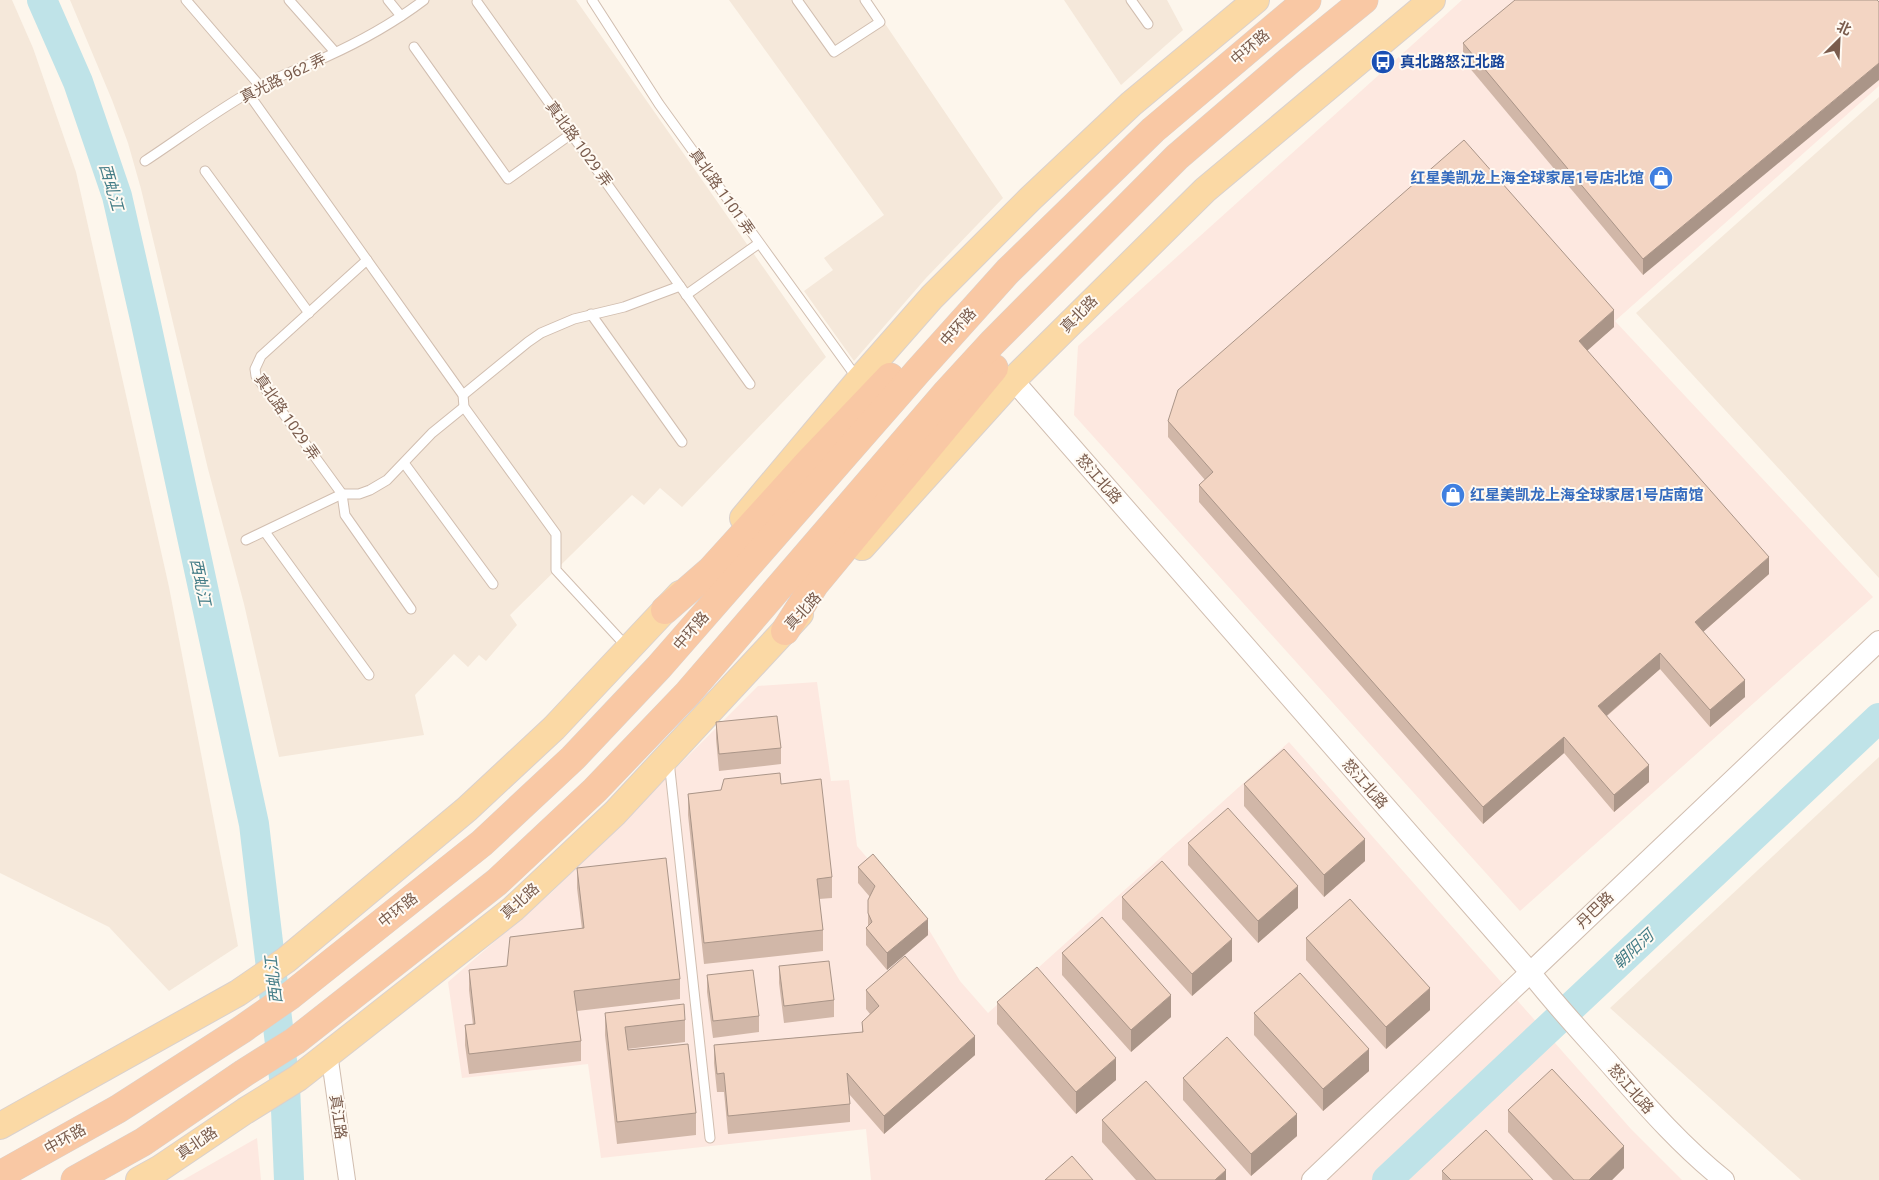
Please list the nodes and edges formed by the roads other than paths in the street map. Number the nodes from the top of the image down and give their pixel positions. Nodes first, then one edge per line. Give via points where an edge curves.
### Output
1 (186, 0) edge
2 (289, 0) edge
3 (388, 0) edge
4 (424, 0) edge
5 (592, 0) edge
6 (797, 0) edge
7 (865, 0) edge
8 (1131, 0) edge
9 (1256, 0) edge
10 (1307, 0) edge
11 (1364, 0) edge
12 (1432, 0) edge
13 (477, 2) dead end
14 (401, 16) junction
15 (1148, 24) dead end
16 (414, 47) dead end
17 (335, 52) junction
18 (260, 86) junction
19 (248, 93) junction
20 (571, 134) junction
21 (1177, 158) junction
22 (145, 161) dead end
23 (205, 171) dead end
24 (755, 246) junction
25 (367, 260) junction
26 (1008, 271) junction
27 (680, 286) junction
28 (686, 295) junction
29 (309, 313) junction
30 (590, 314) junction
31 (858, 380) junction
32 (1012, 380) junction
33 (750, 384) dead end
34 (463, 395) junction
35 (464, 407) junction
36 (682, 442) dead end
37 (404, 463) junction
38 (342, 494) junction
39 (264, 532) junction
40 (246, 540) dead end
41 (493, 584) dead end
42 (411, 609) dead end
43 (665, 610) junction
44 (785, 630) junction
45 (1879, 641) edge
46 (629, 648) junction
47 (369, 675) dead end
48 (669, 756) junction
49 (1530, 972) junction
50 (329, 1053) junction
51 (0, 1126) edge
52 (710, 1138) dead end
53 (0, 1175) edge
54 (74, 1180) edge
55 (139, 1180) edge
56 (347, 1180) edge
57 (1312, 1180) edge
58 (1724, 1180) edge

1 - 18 lane
2 - 17 lane
3 - 14 lane
4 - 14 lane, 真光路 962 弄
5 - 24 lane, 真北路 1101 弄
6 - 7 lane via 834,52 880,22
8 - 15 lane
9 - 31 main road via 1132,104 1030,199 932,297
10 - 26 highway, 中环路 via 1153,130
11 - 21 highway
12 - 32 main road, 真北路 via 1205,190
13 - 20 lane, 真北路 1029 弄
14 - 17 lane, 真光路 962 弄
16 - 20 lane via 508,179
17 - 18 lane, 真光路 962 弄
18 - 19 lane, 真光路 962 弄
19 - 22 lane, 真光路 962 弄
19 - 25 lane
20 - 27 lane, 真北路 1029 弄
21 - 44 highway via 1111,239 962,404 815,584
21 - 54 highway via 992,342 688,693 595,790 497,882 295,1041 142,1142
23 - 29 lane
24 - 28 lane
24 - 31 lane, 真北路 1101 弄
25 - 29 lane, 真北路 1029 弄
25 - 34 lane
26 - 43 highway via 901,366 711,570
26 - 53 highway, 中环路 via 659,667 572,758 482,843 291,995 241,1030 118,1109
27 - 28 lane, 真北路 1029 弄
27 - 30 lane via 624,307
28 - 33 lane, 真北路 1029 弄
29 - 38 lane, 真北路 1029 弄 via 261,356 254,370
30 - 34 lane via 541,333
30 - 36 lane
31 - 43 main road
32 - 44 main road, 真北路
32 - 49 street, 怒江北路
34 - 35 lane
35 - 37 lane via 432,433
35 - 46 lane via 556,534 556,570
37 - 38 lane via 387,480 370,490
37 - 41 lane
38 - 39 lane
38 - 42 lane via 345,515
39 - 40 lane
39 - 47 lane
43 - 46 main road
44 - 48 main road, 真北路
45 - 49 street, 丹巴路
46 - 51 main road via 554,728 467,809 286,960 238,993
48 - 50 main road, 真北路 via 615,813 513,909
48 - 52 lane
49 - 57 street, 丹巴路
49 - 58 street, 怒江北路 via 1660,1122
50 - 55 main road, 真北路 via 298,1078
50 - 56 street, 真江路

